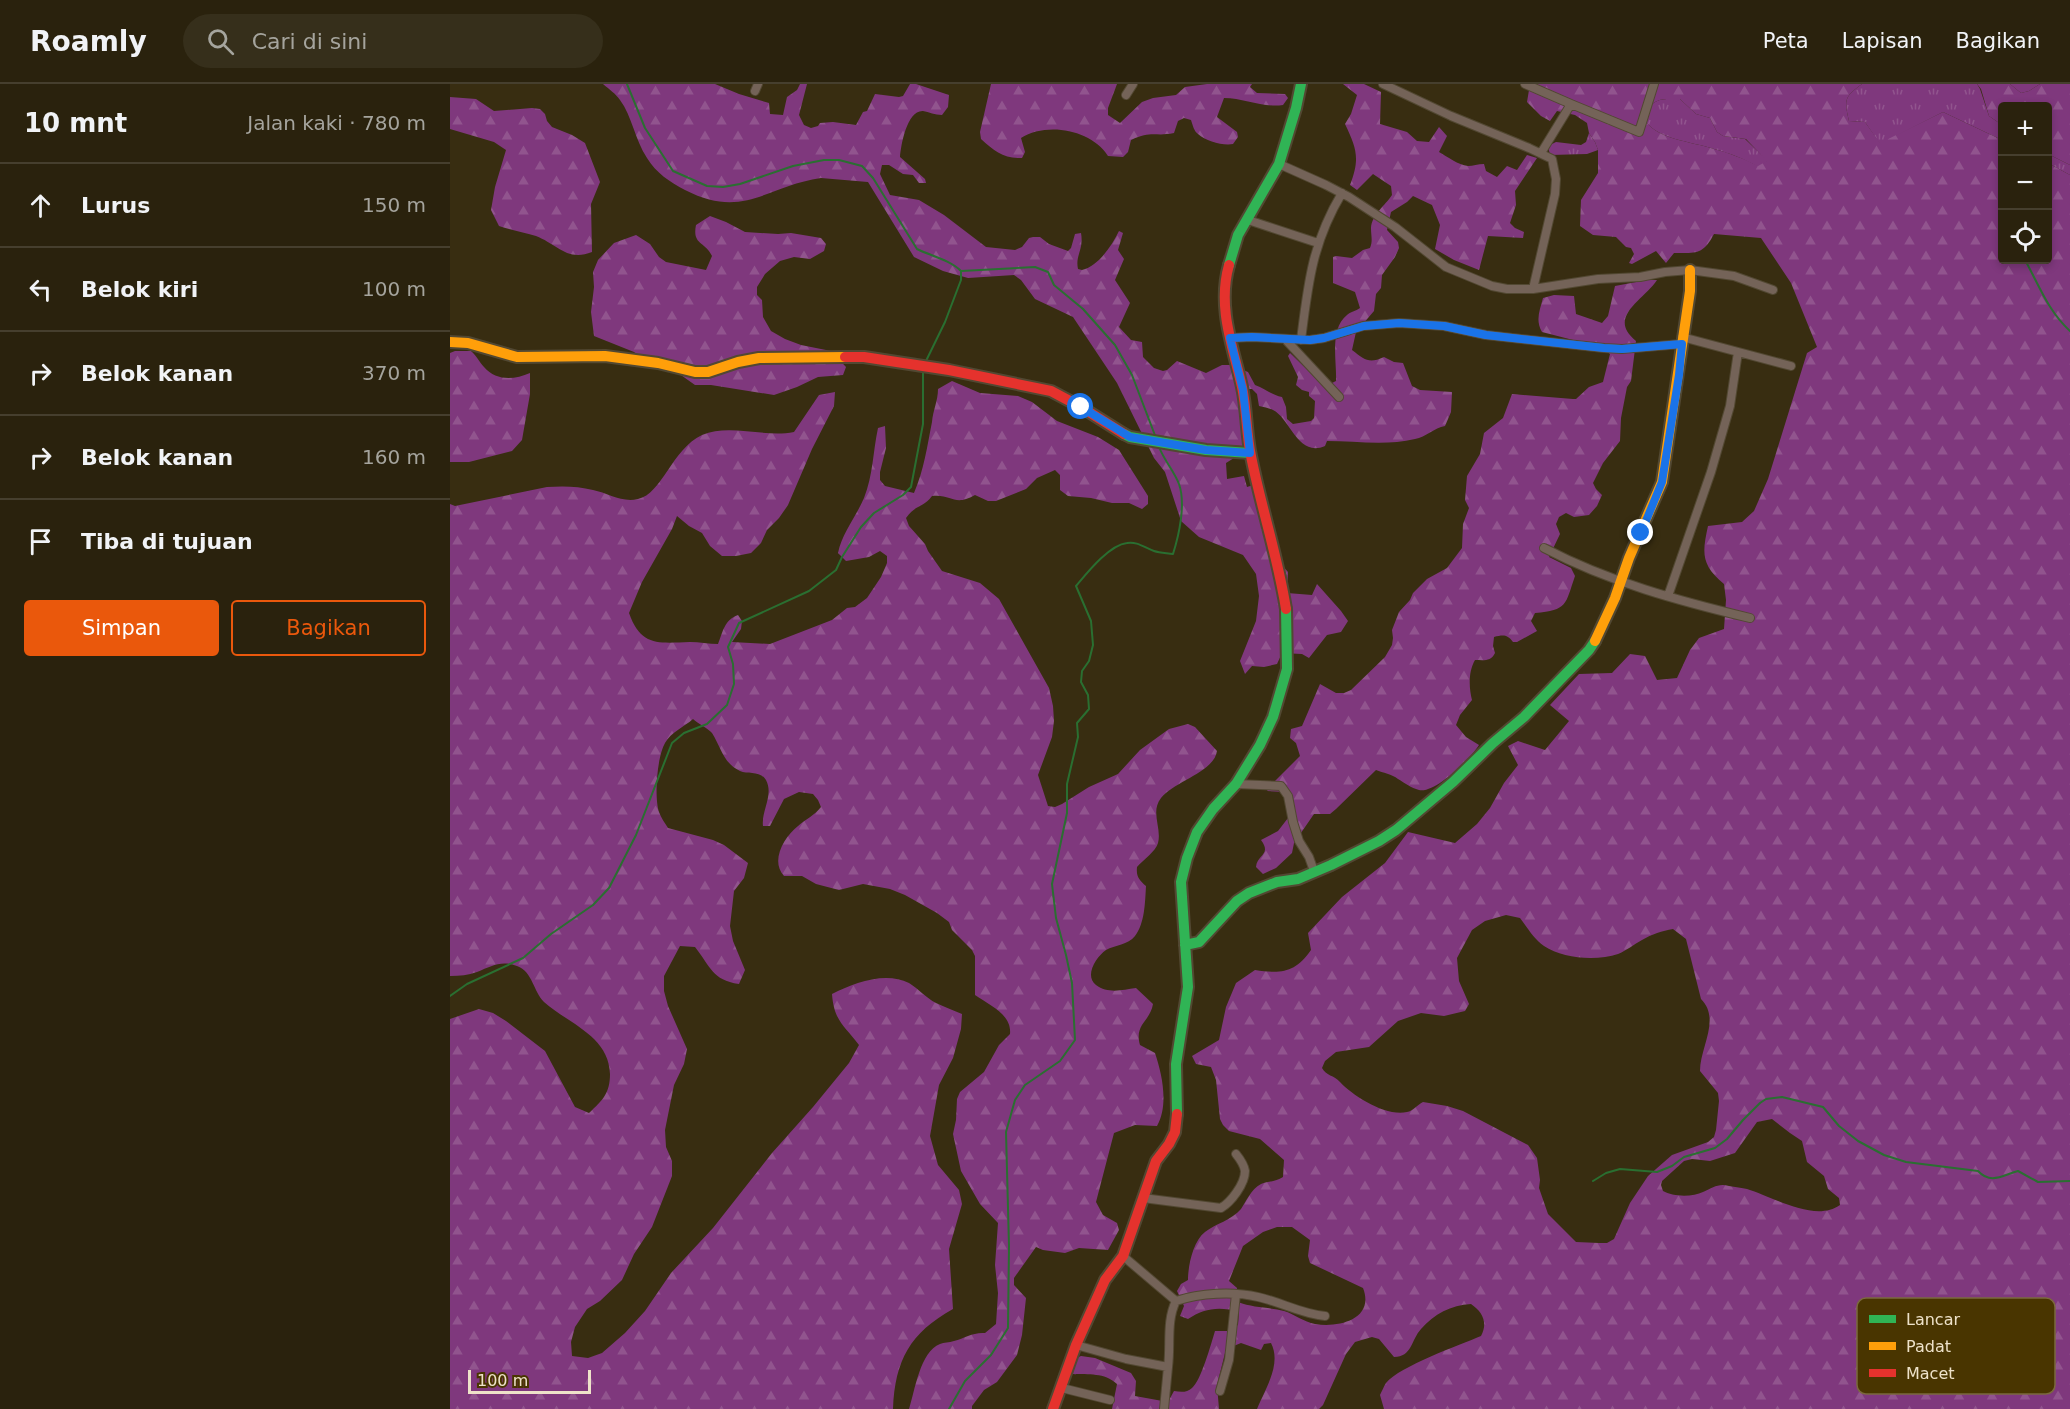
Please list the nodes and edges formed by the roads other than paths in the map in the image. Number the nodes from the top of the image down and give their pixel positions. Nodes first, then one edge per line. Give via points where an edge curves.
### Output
1 (1133, 84) edge
2 (1301, 84) edge
3 (1383, 84) edge
4 (1525, 84) edge
5 (1654, 84) edge
6 (1126, 95) dead end
7 (1571, 104) junction
8 (1541, 153) junction
9 (1279, 164) junction
10 (1342, 193) junction
11 (1248, 220) junction
12 (1318, 243) junction
13 (1690, 270) junction
14 (1533, 289) junction
15 (1773, 290) dead end
16 (1230, 338) junction
17 (1285, 339) junction
18 (1301, 340) junction
19 (1682, 340) junction
20 (450, 342) edge
21 (1738, 352) junction
22 (1791, 366) dead end
23 (1339, 397) dead end
24 (1250, 453) junction
25 (1544, 548) dead end
26 (1620, 582) junction
27 (1668, 596) junction
28 (1750, 618) dead end
29 (1236, 784) junction
30 (1314, 871) junction
31 (1185, 945) junction
32 (1236, 1154) dead end
33 (1143, 1198) junction
34 (1123, 1256) junction
35 (1236, 1294) junction
36 (1176, 1301) junction
37 (1325, 1316) dead end
38 (1076, 1345) junction
39 (1168, 1367) junction
40 (1062, 1388) junction
41 (1220, 1391) dead end
42 (1110, 1400) dead end
43 (1053, 1409) edge
44 (1164, 1409) edge

1 - 6 street
2 - 9 street
3 - 8 street
4 - 7 street
5 - 7 street via 1639,132
7 - 8 street
8 - 14 street via 1552,159 1556,179
9 - 10 street
9 - 11 street
10 - 12 street
10 - 14 street via 1395,227 1446,267 1492,286
11 - 12 street
11 - 16 street via 1238,235 1225,280 1224,304
12 - 18 street
13 - 14 street
13 - 15 street via 1734,276
13 - 19 street
16 - 17 street
16 - 24 street via 1243,390
17 - 18 street
17 - 23 street
18 - 19 street via 1324,338 1364,326 1399,323 1604,348
19 - 21 street
19 - 26 street via 1662,482
20 - 24 street via 483,346 517,357 605,356 695,372 759,358 864,357 1051,391 1130,437
21 - 22 street
21 - 27 street via 1730,406
24 - 29 street via 1284,598 1287,669 1273,717
25 - 26 street
26 - 27 street
26 - 30 street via 1589,650 1524,717 1396,830
27 - 28 street
29 - 30 street via 1281,786 1288,796 1299,842
29 - 31 street via 1197,832 1187,858 1181,882
30 - 31 street via 1250,893 1237,901 1199,942
31 - 33 street via 1188,987 1176,1064 1177,1123 1169,1144 1156,1161
32 - 33 street via 1243,1164 1244,1176 1221,1208
33 - 34 street
34 - 36 street
34 - 38 street via 1105,1280
35 - 36 street
35 - 37 street
35 - 41 street via 1229,1360
36 - 39 street via 1171,1317
38 - 39 street
38 - 40 street
39 - 44 street
40 - 42 street
40 - 43 street

